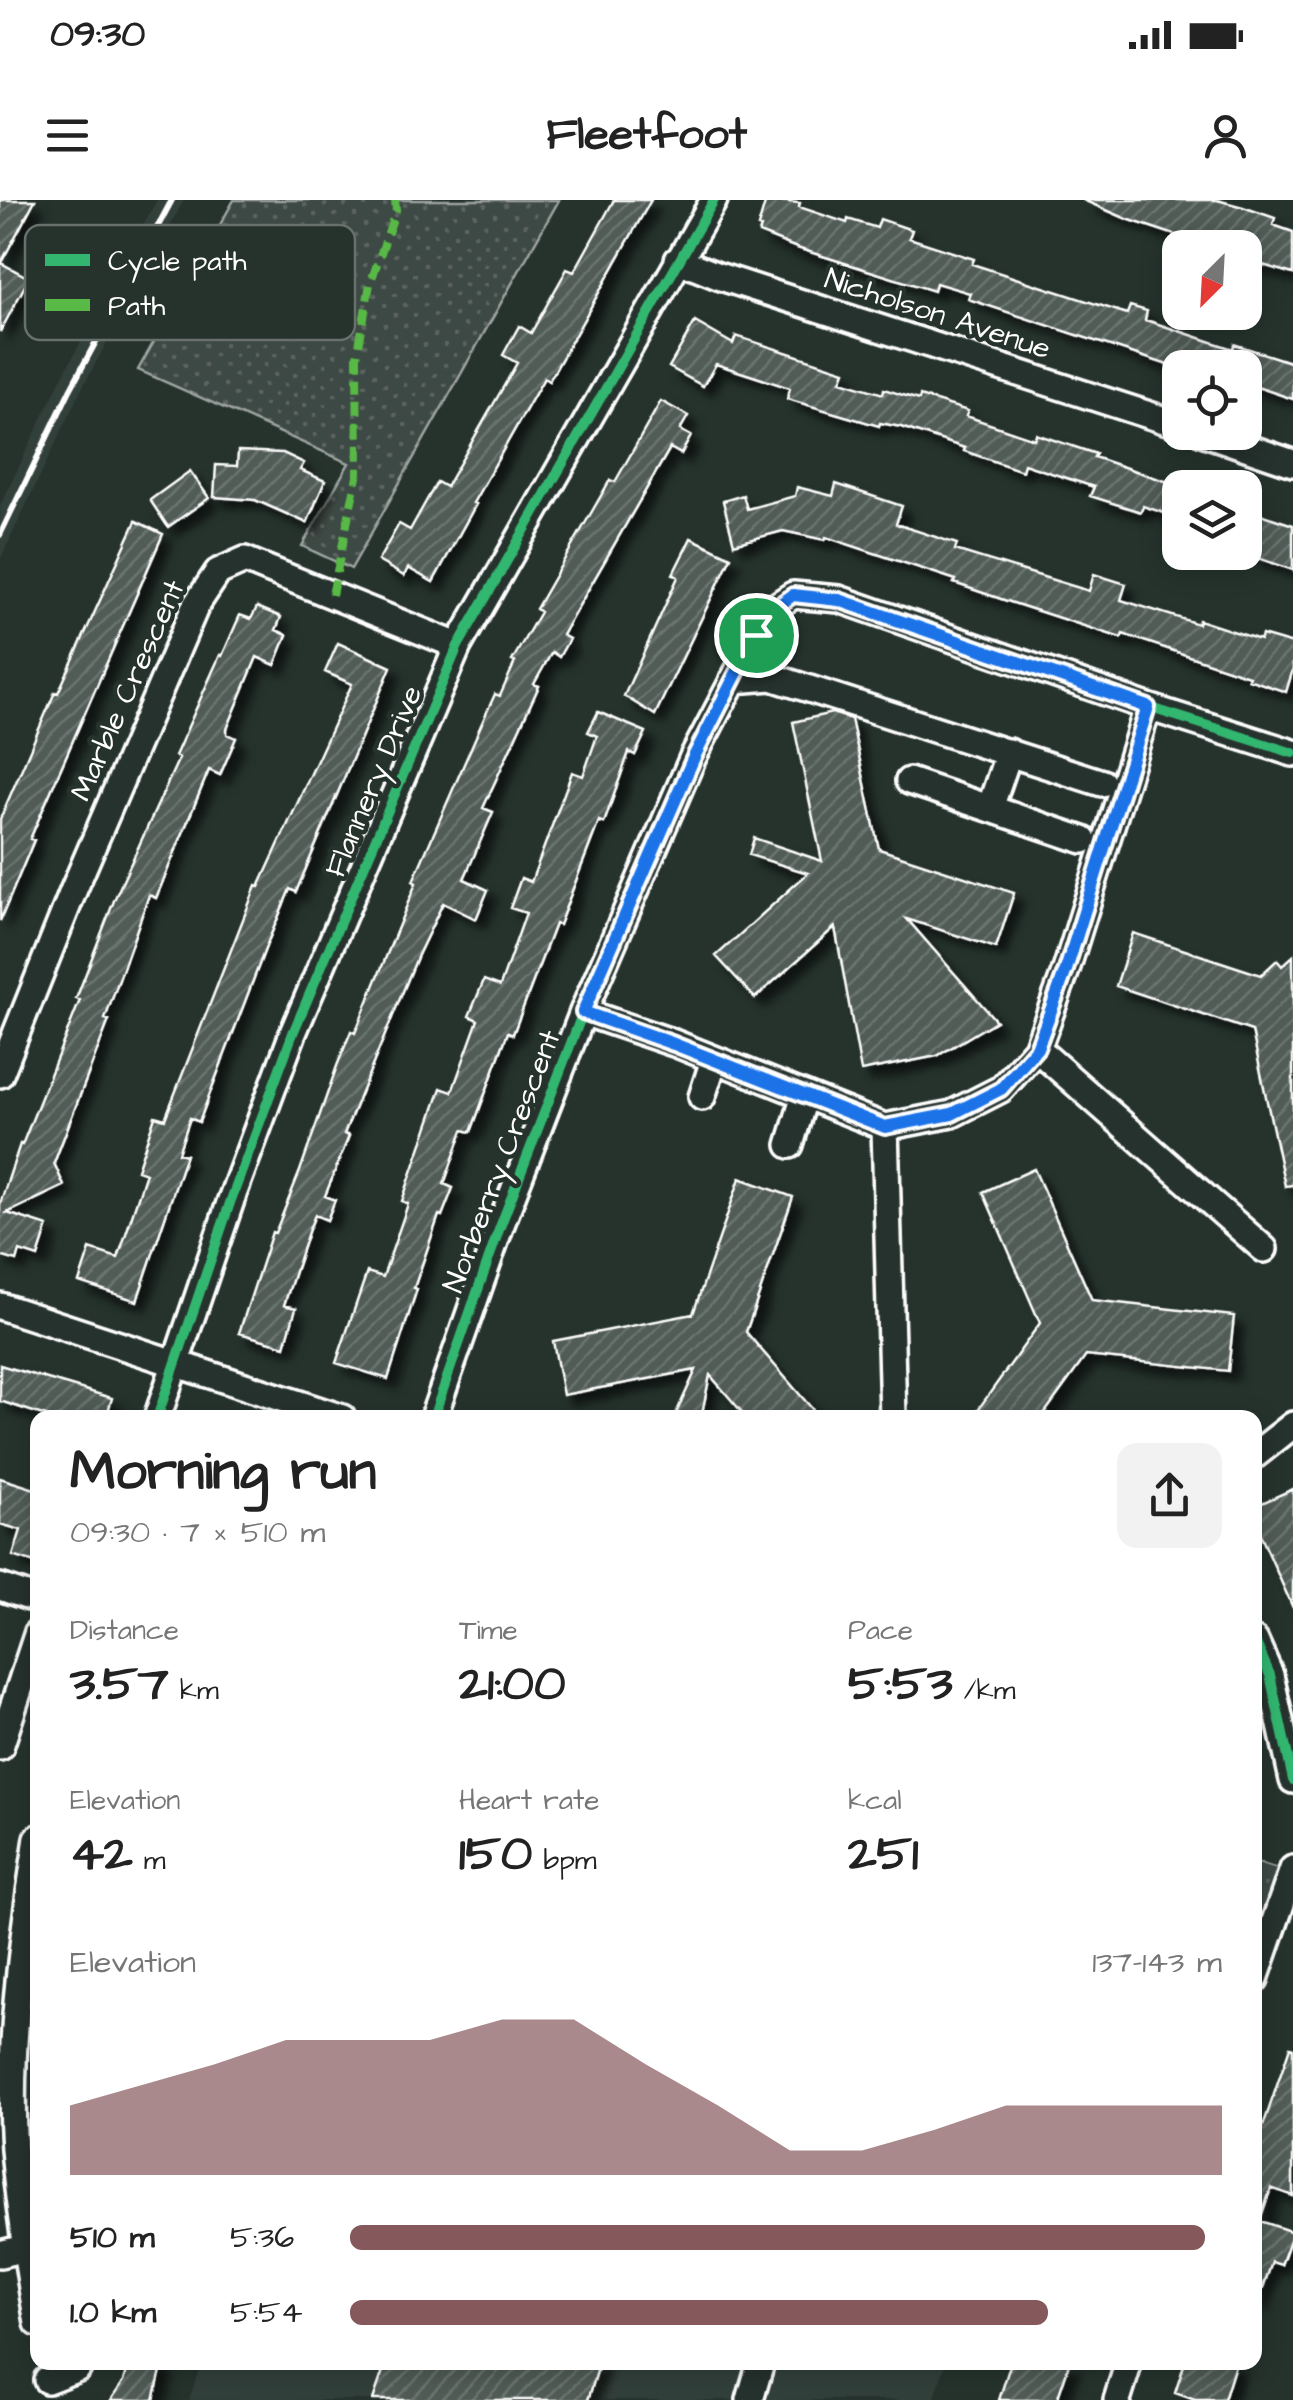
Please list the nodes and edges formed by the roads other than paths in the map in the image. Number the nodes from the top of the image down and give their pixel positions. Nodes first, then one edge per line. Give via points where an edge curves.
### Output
1 (714, 200) edge
2 (678, 260) junction
3 (1162, 419) edge
4 (1255, 450) edge
5 (1293, 463) edge
6 (753, 641) junction
7 (458, 646) junction
8 (772, 677) junction
9 (733, 680) junction
10 (1148, 707) junction
11 (1010, 752) junction
12 (1293, 753) edge
13 (909, 781) dead end
14 (1102, 784) dead end
15 (990, 808) junction
16 (1083, 840) dead end
17 (583, 1012) junction
18 (1037, 1048) junction
19 (714, 1060) junction
20 (0, 1074) edge
21 (805, 1095) junction
22 (702, 1097) dead end
23 (885, 1127) junction
24 (790, 1145) dead end
25 (1264, 1250) dead end
26 (0, 1306) edge
27 (174, 1365) junction
28 (160, 1410) edge
29 (317, 1410) edge
30 (436, 1410) edge
31 (893, 1410) edge
32 (1293, 1425) edge
33 (1262, 1449) edge
34 (0, 1587) edge
35 (30, 1597) edge
36 (30, 1656) edge
37 (1262, 1657) edge
38 (0, 1747) edge
39 (1293, 1768) edge
40 (1293, 1780) edge
41 (1293, 1869) edge
42 (30, 1889) edge
43 (1262, 1960) edge
44 (7, 2054) edge
45 (13, 2251) edge
46 (30, 2300) edge
47 (73, 2370) edge
48 (759, 2370) edge
49 (1126, 2370) edge
50 (47, 2381) edge
51 (750, 2400) edge
52 (1117, 2400) edge

1 - 2 street, Flannery Drive
2 - 3 street, Nicholson Avenue
2 - 7 street, Flannery Drive
4 - 5 street
6 - 8 street
6 - 9 street, Norberry Crescent
6 - 10 street, Norberry Crescent via 775,608 793,595 814,595
7 - 20 street, Marble Crescent via 245,560 218,572 196,606
7 - 27 street, Flannery Drive via 293,1033
8 - 9 street
8 - 11 street
9 - 17 street, Norberry Crescent
10 - 12 street, Norberry Crescent
10 - 18 street
11 - 14 street
11 - 15 street
13 - 15 street
15 - 16 street
17 - 19 street
17 - 30 street, Norberry Crescent
18 - 23 street via 1001,1089 967,1107
18 - 25 street
19 - 21 street
19 - 22 street
21 - 23 street
21 - 24 street
23 - 31 street
26 - 27 street
27 - 28 street, Flannery Drive
27 - 29 street
32 - 33 street
34 - 35 street
36 - 38 street
37 - 39 street
39 - 40 street
41 - 43 street
42 - 44 street
44 - 45 street
45 - 46 street
47 - 50 street
48 - 51 street
49 - 52 street

